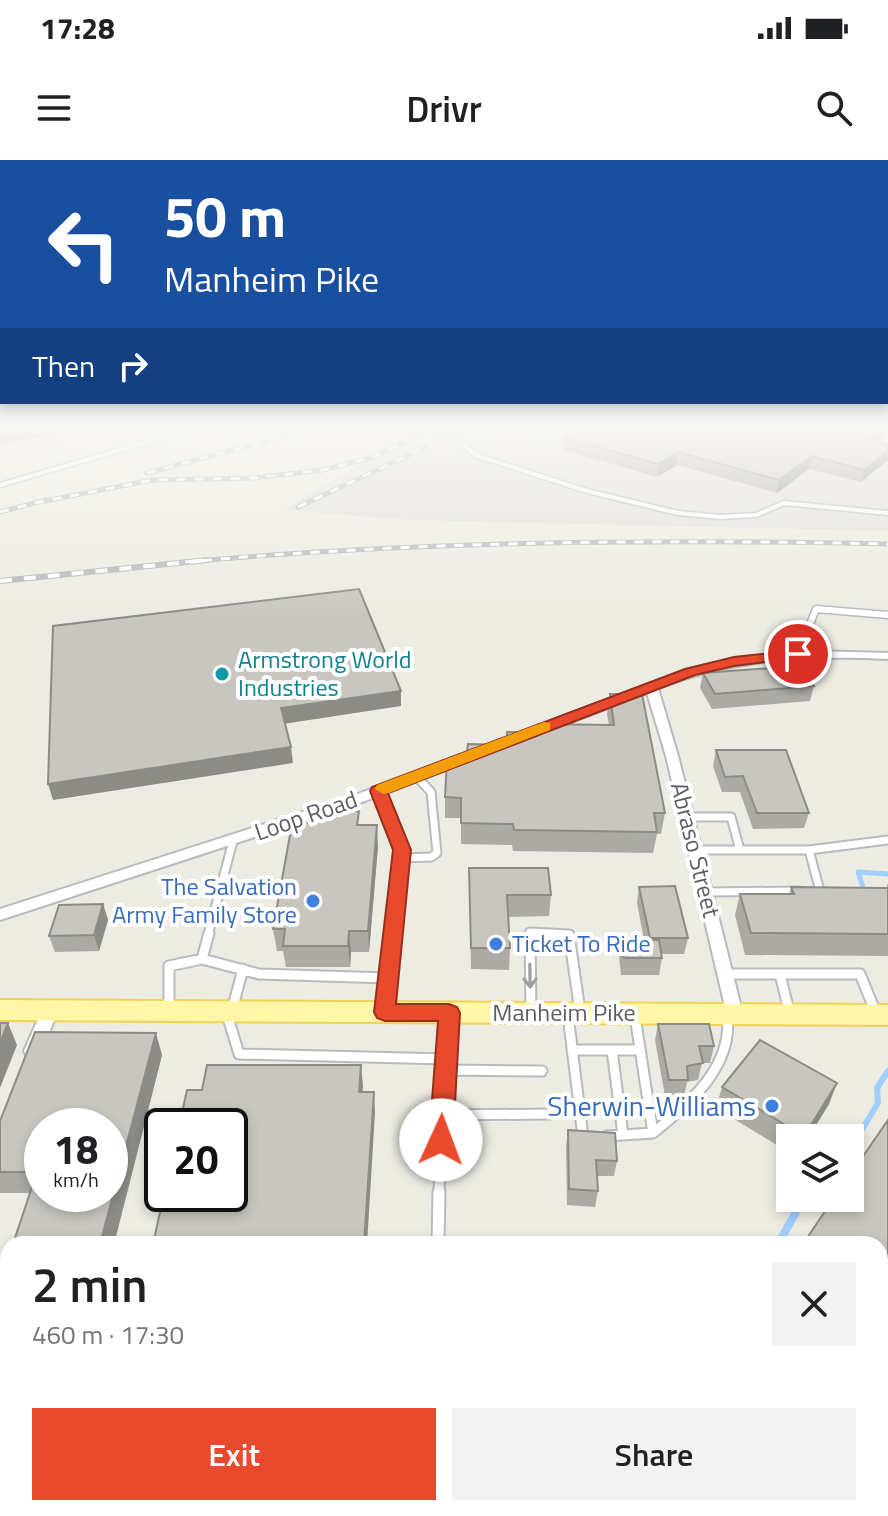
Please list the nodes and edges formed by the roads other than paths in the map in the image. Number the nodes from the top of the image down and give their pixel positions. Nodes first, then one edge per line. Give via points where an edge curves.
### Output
1 (594, 491) edge
2 (888, 513) edge
3 (888, 615) edge
4 (798, 654) junction
5 (888, 656) edge
6 (651, 686) junction
7 (416, 776) junction
8 (378, 791) junction
9 (687, 817) junction
10 (888, 840) edge
11 (233, 841) junction
12 (694, 850) junction
13 (740, 850) junction
14 (809, 850) junction
15 (401, 858) junction
16 (704, 892) junction
17 (0, 915) edge
18 (202, 959) junction
19 (243, 969) junction
20 (725, 974) junction
21 (780, 974) junction
22 (388, 978) junction
23 (0, 1010) edge
24 (50, 1010) junction
25 (169, 1011) junction
26 (230, 1011) junction
27 (385, 1012) junction
28 (449, 1013) junction
29 (531, 1013) junction
30 (574, 1014) junction
31 (635, 1014) junction
32 (731, 1014) junction
33 (790, 1015) junction
34 (882, 1015) edge
35 (572, 1050) junction
36 (612, 1050) junction
37 (640, 1050) junction
38 (446, 1064) junction
39 (27, 1066) edge
40 (542, 1071) dead end
41 (550, 1114) dead end
42 (441, 1115) junction
43 (653, 1133) junction
44 (623, 1135) junction
45 (438, 1236) edge

1 - 2 lane via 666,513 753,517 784,503
3 - 4 lane via 816,609
4 - 5 street, Loop Road
4 - 6 street, Loop Road via 734,661
6 - 7 street, Loop Road
6 - 9 street, Abraso Street
7 - 8 street, Loop Road
7 - 15 lane via 431,792 437,853
8 - 11 street, Loop Road
8 - 15 lane
9 - 12 street, Abraso Street
9 - 13 lane via 731,817
10 - 14 lane
11 - 17 street, Loop Road
11 - 18 lane
12 - 13 lane
12 - 16 street, Abraso Street
13 - 14 lane
14 - 16 lane via 822,891
15 - 22 lane
16 - 20 street, Abraso Street
18 - 19 lane
18 - 25 lane via 169,966
19 - 22 lane
19 - 26 lane
20 - 21 lane
20 - 32 street, Abraso Street
21 - 33 lane
21 - 34 lane via 860,974
22 - 27 lane
23 - 24 main road, Manheim Pike
24 - 25 main road, Manheim Pike
24 - 39 street
25 - 26 main road, Manheim Pike
26 - 27 main road, Manheim Pike
26 - 38 lane via 228,1032 239,1054
27 - 28 main road, Manheim Pike
28 - 29 main road, Manheim Pike
28 - 38 lane
29 - 30 main road, Manheim Pike
30 -> 29 lane via 569,935 530,933
30 - 31 main road, Manheim Pike
30 - 35 lane
31 - 32 main road, Manheim Pike
31 - 37 lane
32 - 33 main road, Manheim Pike
32 - 43 lane via 728,1039 716,1066 685,1105
33 - 34 main road, Manheim Pike
35 - 36 lane
35 - 44 lane via 582,1137
36 - 37 lane
36 - 44 lane
37 - 43 lane
38 - 40 lane
38 - 42 lane
41 - 42 lane
42 - 45 lane
43 - 44 lane

